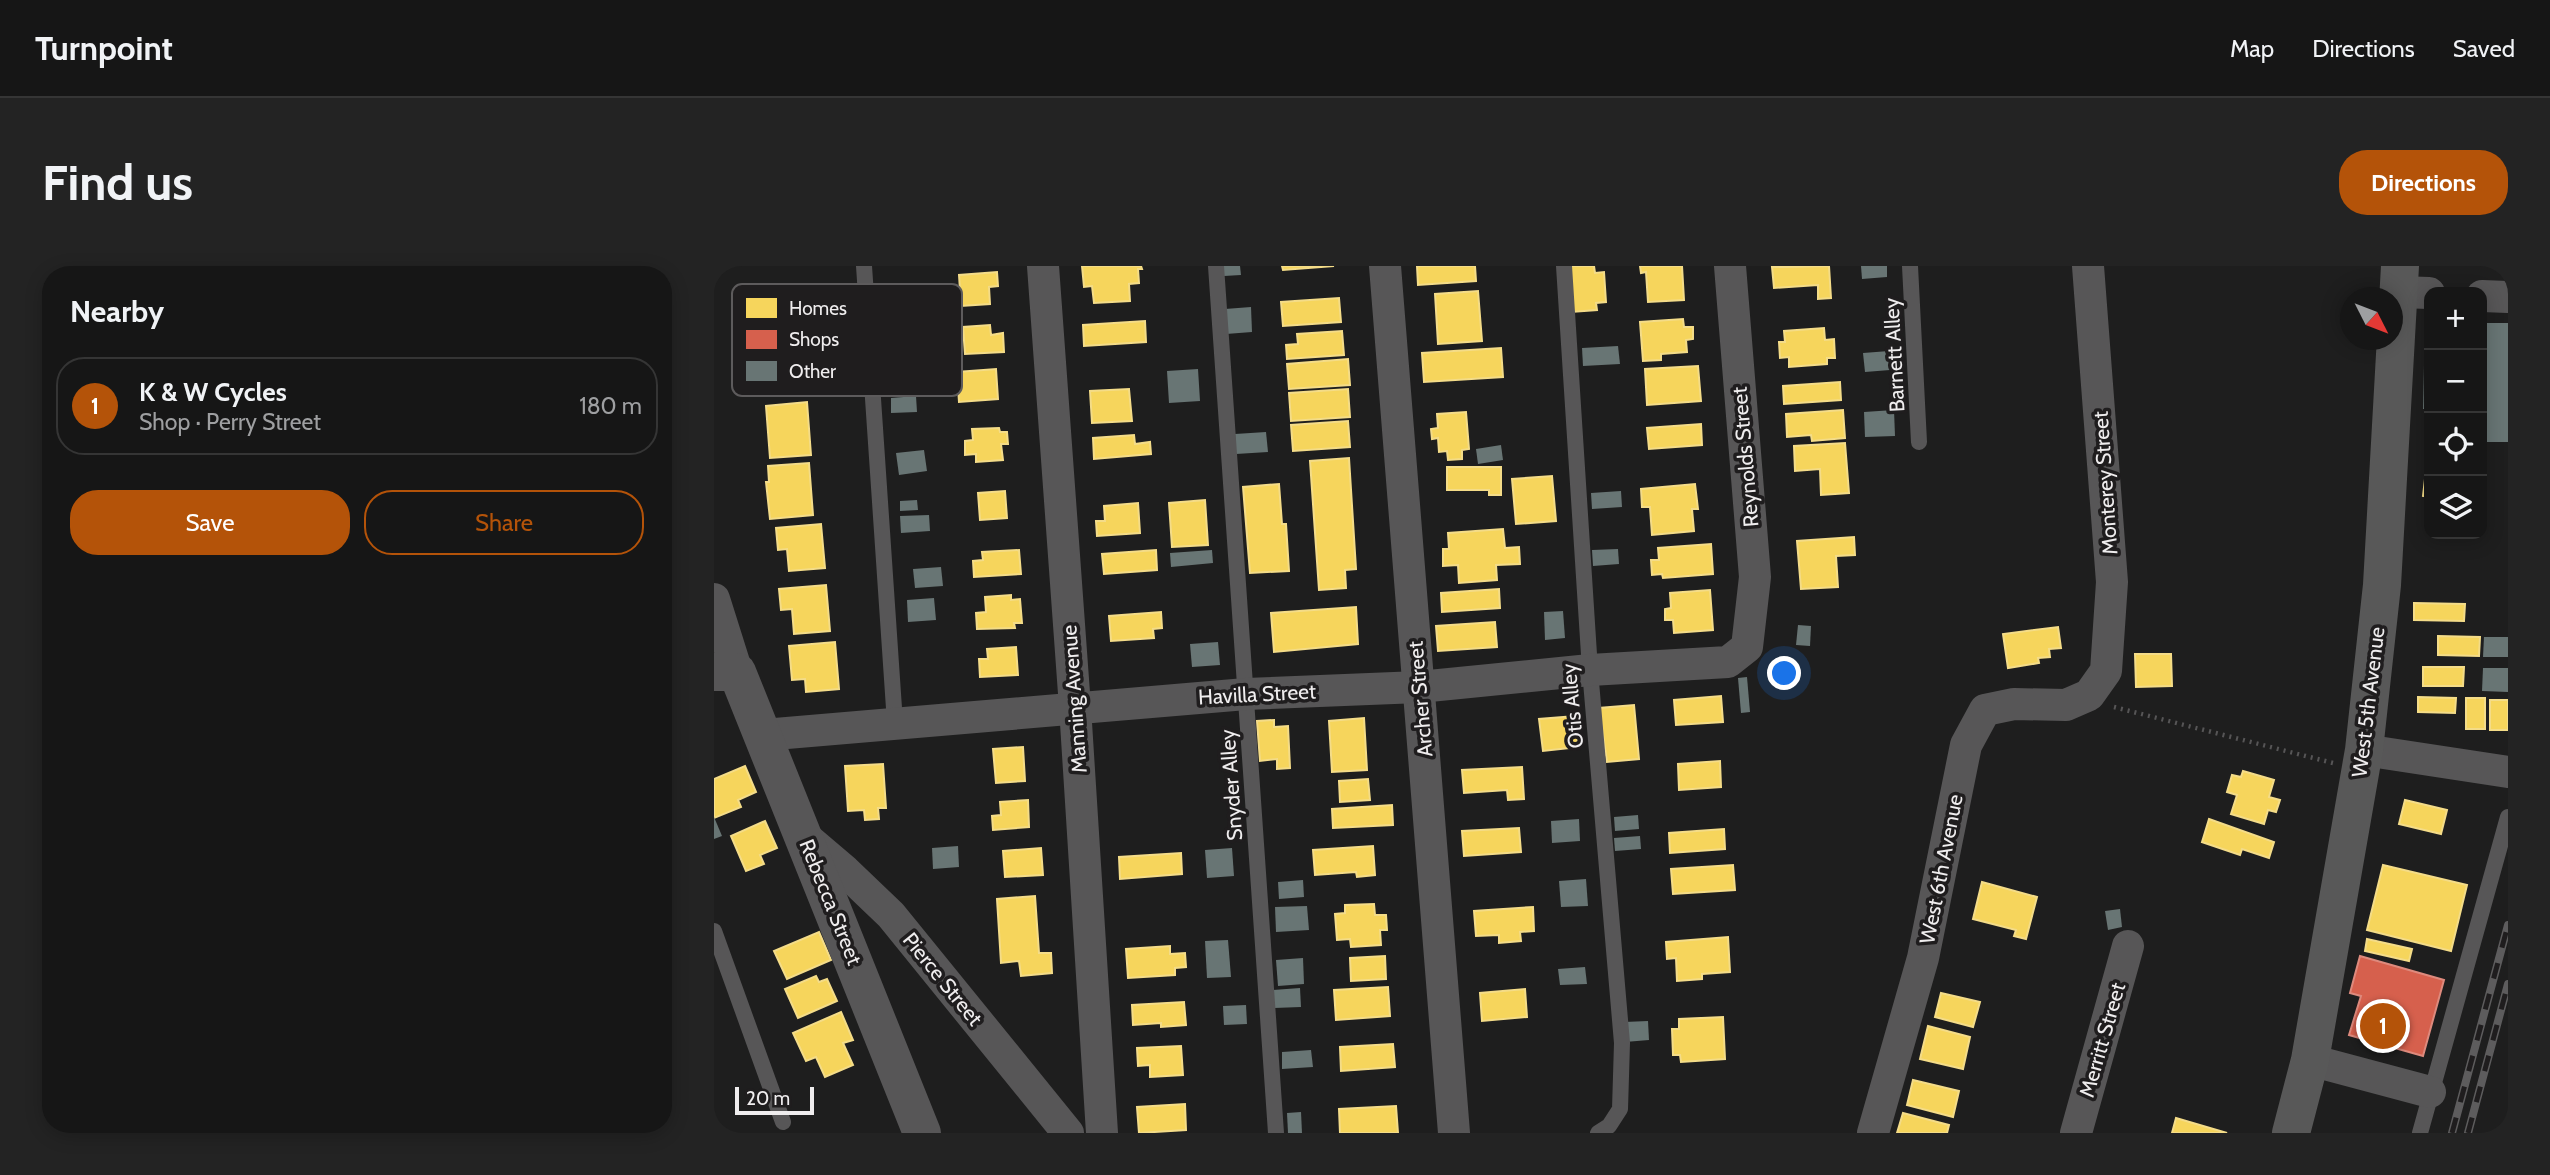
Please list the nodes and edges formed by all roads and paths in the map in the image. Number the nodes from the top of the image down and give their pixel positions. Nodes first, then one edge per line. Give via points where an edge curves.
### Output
1 (864, 266) edge
2 (1043, 266) edge
3 (1216, 266) edge
4 (1385, 266) edge
5 (1564, 266) edge
6 (1730, 266) edge
7 (1910, 266) edge
8 (2088, 266) edge
9 (865, 284) edge
10 (2409, 284) edge
11 (2487, 296) edge
12 (2508, 297) edge
13 (873, 396) edge
14 (1919, 442) dead end
15 (714, 599) edge
16 (1747, 647) joint
17 (1590, 670) junction
18 (725, 672) edge
19 (1419, 687) junction
20 (1246, 694) junction
21 (2090, 695) junction
22 (1075, 707) junction
23 (895, 723) junction
24 (763, 735) junction
25 (2362, 760) junction
26 (2508, 772) edge
27 (2508, 817) edge
28 (805, 837) junction
29 (714, 931) edge
30 (2128, 946) dead end
31 (2310, 1060) junction
32 (2430, 1091) junction
33 (783, 1122) dead end
34 (922, 1133) edge
35 (1068, 1133) edge
36 (1102, 1133) edge
37 (1276, 1133) edge
38 (1454, 1133) edge
39 (1598, 1133) edge
40 (1873, 1133) edge
41 (2076, 1133) edge
42 (2291, 1133) edge
43 (2420, 1133) edge

1 - 9 lane
2 - 22 street, Manning Avenue
3 - 20 lane, Snyder Alley
4 - 19 street, Archer Street
5 - 17 lane, Otis Alley
6 - 16 street, Reynolds Street via 1755,577
7 - 14 lane, Barnett Alley
8 - 21 street, Monterey Street via 2112,582 2106,671
10 - 25 main road, West 5th Avenue
11 - 12 street
13 - 23 lane
15 - 18 street
16 - 17 street, Havilla Street via 1728,662
17 - 19 street, Havilla Street
17 - 39 lane, Otis Alley via 1622,1044 1620,1109
18 - 24 street, Rebecca Street
19 - 20 street, Havilla Street
19 - 38 street, Archer Street
20 - 22 street, Havilla Street
20 - 37 lane, Snyder Alley
21 - 25 path via 2120,710
21 - 40 street, West 6th Avenue via 2066,705 2014,704 1985,710 1966,745 1923,958
22 - 23 street, Havilla Street
22 - 36 street, Manning Avenue
23 - 24 street, Havilla Street
24 - 28 street, Rebecca Street
25 - 26 street
25 - 31 main road, West 5th Avenue
27 - 32 lane
28 - 34 street, Rebecca Street
28 - 35 street, Pierce Street via 891,915
29 - 33 lane
30 - 41 street, Merritt Street
31 - 32 street
31 - 42 main road, West 5th Avenue
32 - 43 lane

